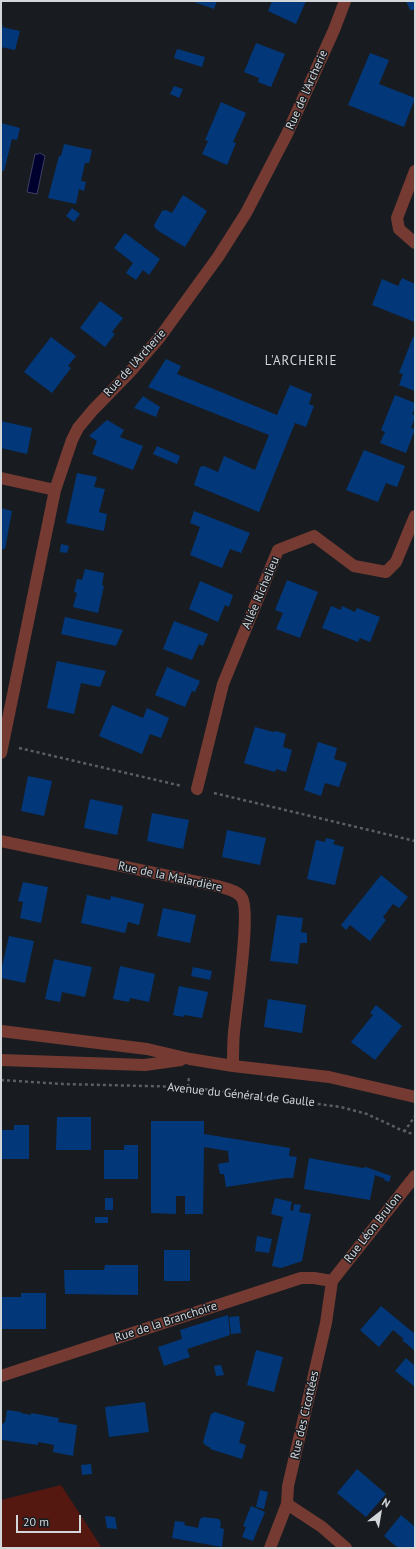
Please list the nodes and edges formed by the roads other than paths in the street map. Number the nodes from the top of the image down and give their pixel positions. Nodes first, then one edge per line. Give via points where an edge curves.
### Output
1 (345, 1) edge
2 (415, 172) edge
3 (415, 243) edge
4 (1, 478) edge
5 (55, 490) junction
6 (415, 516) edge
7 (1, 753) edge
8 (196, 789) dead end
9 (1, 841) edge
10 (1, 1031) edge
11 (190, 1059) junction
12 (1, 1060) edge
13 (233, 1066) junction
14 (415, 1098) edge
15 (415, 1176) edge
16 (332, 1281) junction
17 (1, 1376) edge
18 (287, 1504) junction
19 (270, 1548) edge
20 (346, 1548) edge

1 - 5 street, Rue de l'Archerie via 287,134 246,213 214,263 160,337 78,428
2 - 3 street via 397,218 399,229
4 - 5 street
5 - 7 street, Rue de l'Archerie
6 - 8 street, Allée Richelieu via 396,562 386,572 354,566 314,536 278,550 223,684
9 - 13 street, Rue de la Malardière via 218,886 236,892 245,905 245,925
10 - 11 street via 146,1049
11 - 12 street via 145,1065
11 - 13 street
13 - 14 street via 329,1077
15 - 16 street, Rue Léon Brulon
16 - 17 street, Rue de la Branchoire via 301,1278
16 - 18 street, Rue des Cicottées via 326,1322 288,1486
18 - 19 street, Rue des Cicottées
18 - 20 street via 322,1527

